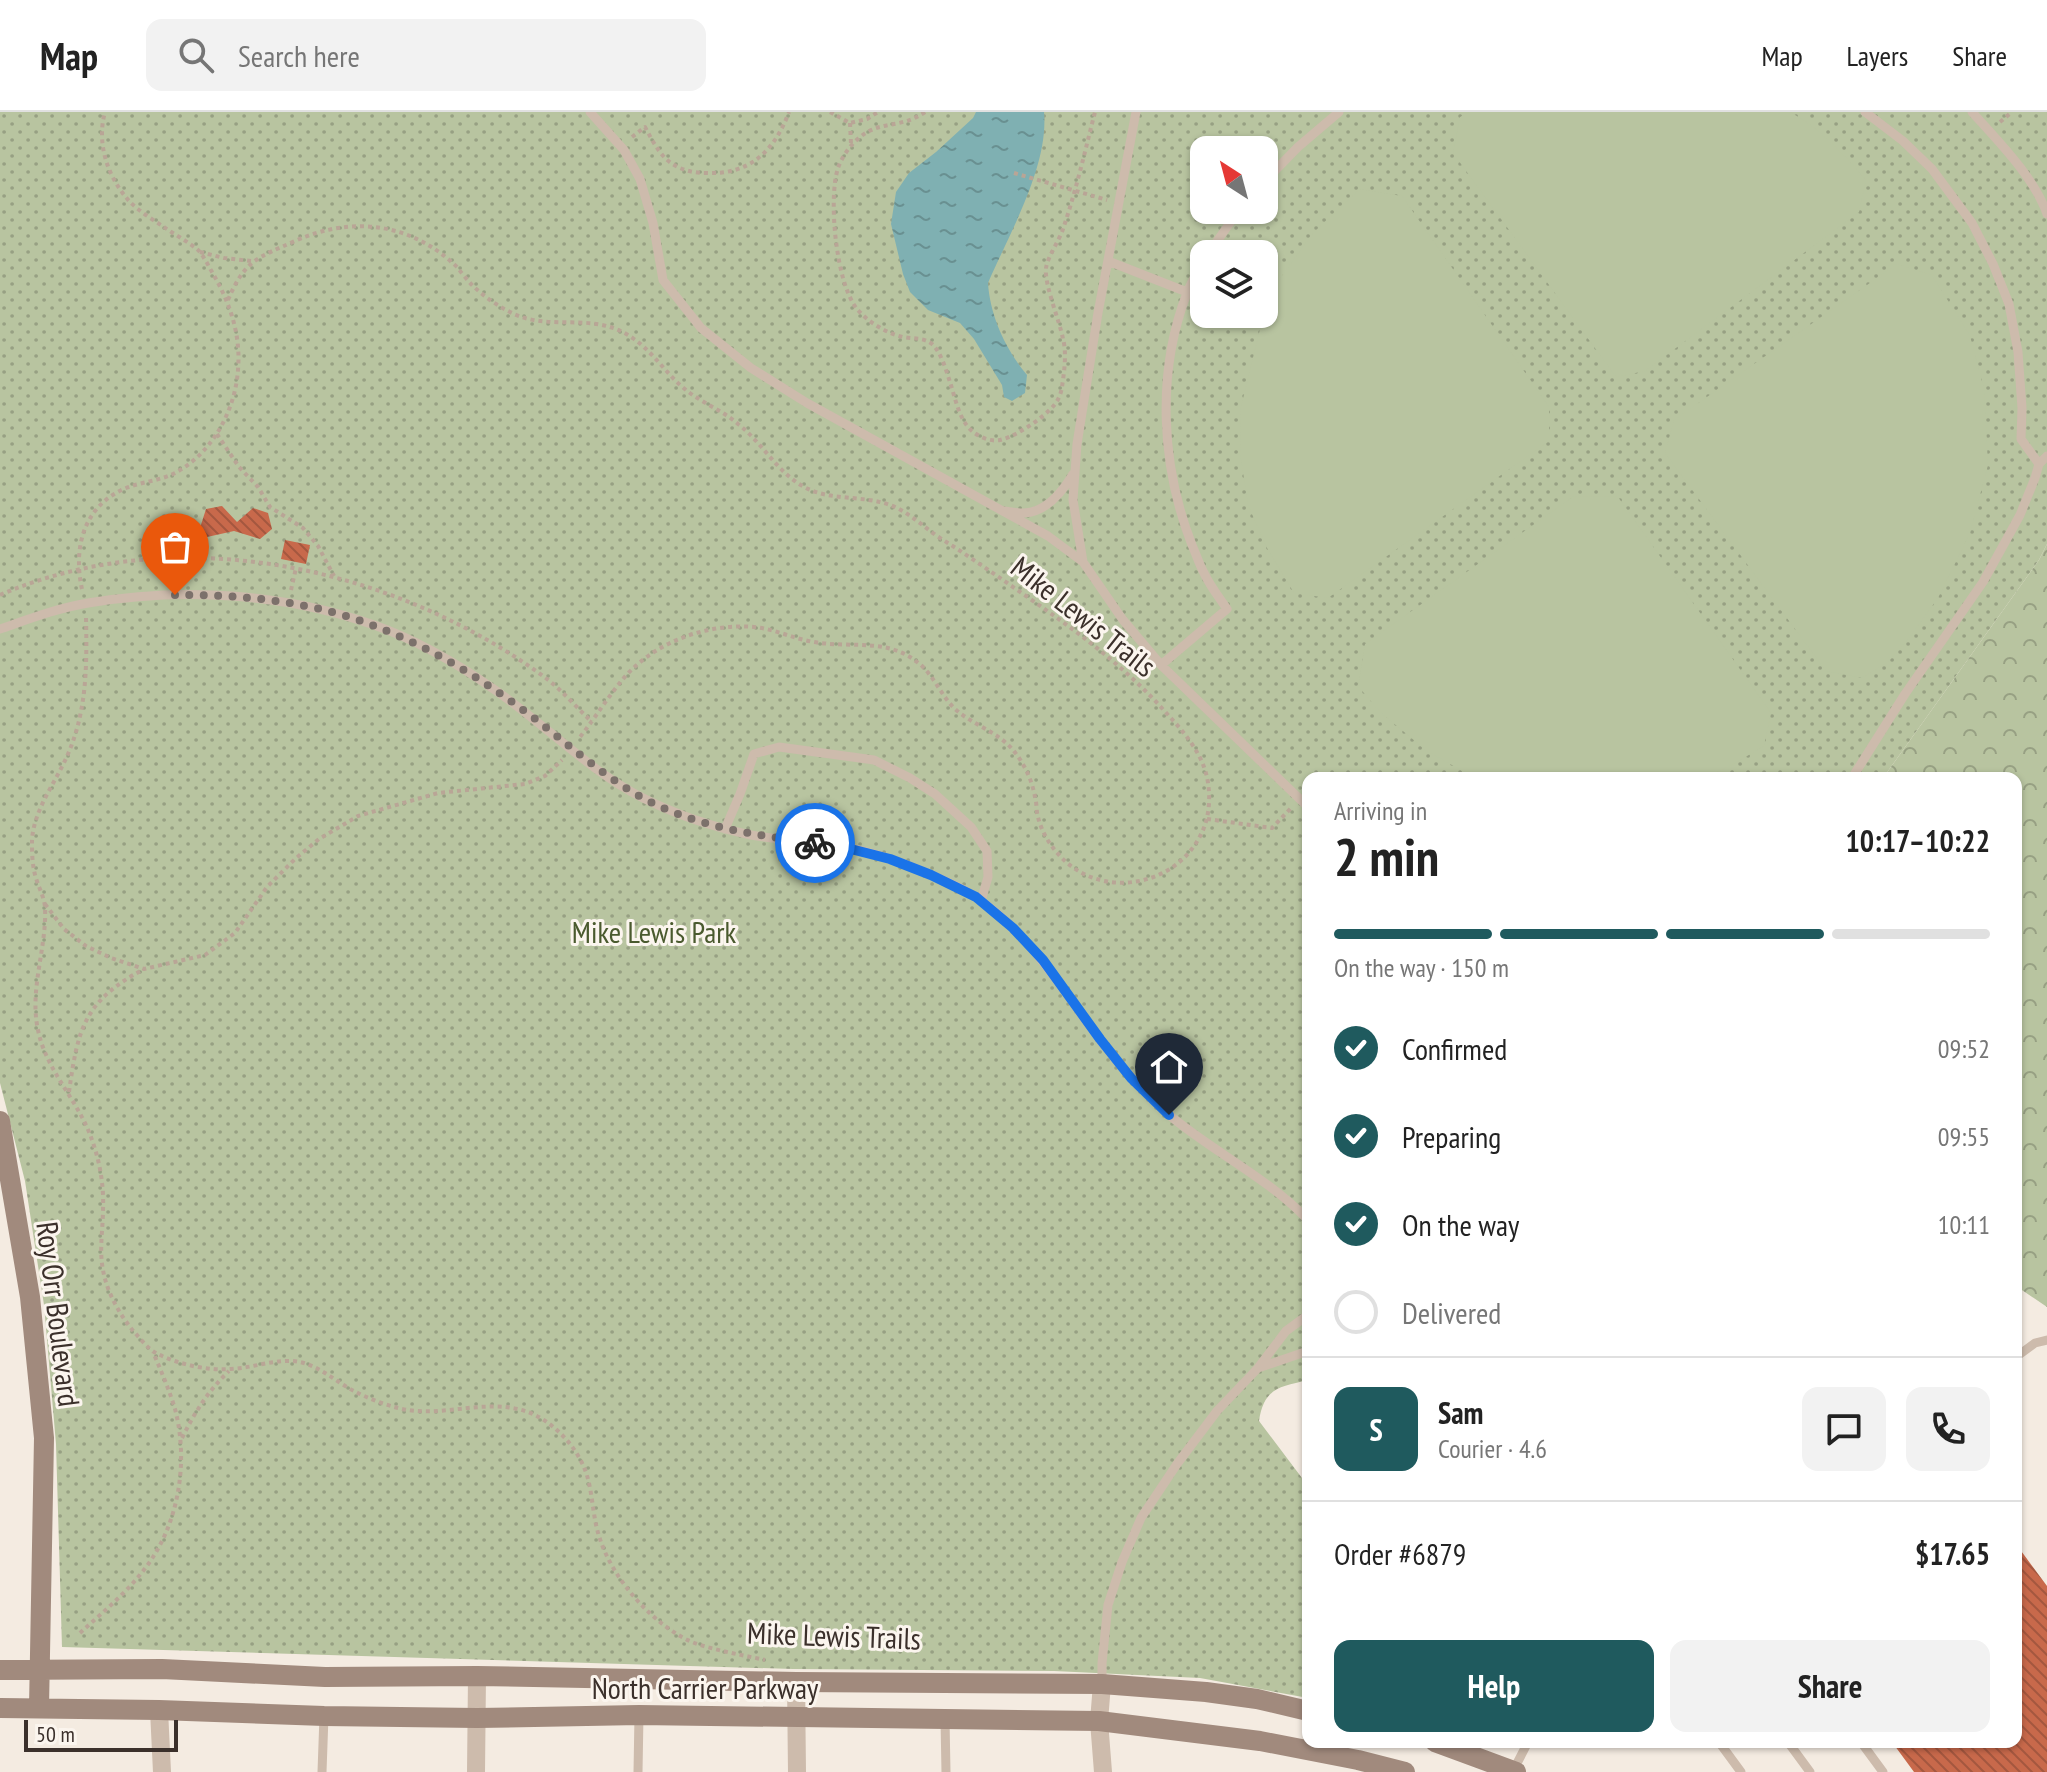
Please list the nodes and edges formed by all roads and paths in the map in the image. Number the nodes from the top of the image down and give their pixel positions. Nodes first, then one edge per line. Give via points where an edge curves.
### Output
1 (105, 112) edge
2 (590, 112) edge
3 (789, 112) edge
4 (830, 112) edge
5 (878, 112) edge
6 (925, 112) edge
7 (1095, 112) edge
8 (1136, 112) edge
9 (1339, 112) edge
10 (1865, 112) edge
11 (1972, 112) edge
12 (850, 123) junction
13 (620, 145) junction
14 (851, 145) junction
15 (1278, 168) edge
16 (1014, 173) dead end
17 (1074, 192) junction
18 (1119, 203) junction
19 (2047, 214) edge
20 (200, 252) junction
21 (251, 261) junction
22 (1108, 261) junction
23 (1190, 286) edge
24 (1187, 292) junction
25 (228, 300) junction
26 (217, 434) junction
27 (2043, 460) edge
28 (1075, 471) junction
29 (1001, 511) junction
30 (1083, 562) junction
31 (296, 568) dead end
32 (78, 570) junction
33 (334, 576) dead end
34 (0, 595) edge
35 (86, 603) junction
36 (289, 604) junction
37 (0, 629) edge
38 (1161, 665) junction
39 (571, 748) junction
40 (1856, 772) edge
41 (1300, 799) joint
42 (1207, 819) junction
43 (725, 829) junction
44 (981, 901) junction
45 (45, 904) junction
46 (144, 969) junction
47 (69, 1095) junction
48 (0, 1121) edge
49 (1302, 1214) edge
50 (1302, 1319) edge
51 (2047, 1340) edge
52 (153, 1352) junction
53 (1302, 1353) edge
54 (2022, 1353) edge
55 (1258, 1368) junction
56 (231, 1369) junction
57 (180, 1440) junction
58 (80, 1633) dead end
59 (765, 1660) dead end
60 (0, 1670) edge
61 (40, 1671) junction
62 (477, 1676) junction
63 (796, 1682) junction
64 (1102, 1684) junction
65 (0, 1708) edge
66 (39, 1708) junction
67 (159, 1710) junction
68 (1302, 1710) edge
69 (639, 1715) junction
70 (324, 1716) junction
71 (797, 1717) junction
72 (477, 1718) junction
73 (945, 1719) junction
74 (1099, 1721) junction
75 (1451, 1748) edge
76 (1525, 1748) edge
77 (1723, 1748) edge
78 (1792, 1748) edge
79 (1865, 1748) edge
80 (162, 1772) edge
81 (322, 1772) edge
82 (476, 1772) edge
83 (638, 1772) edge
84 (797, 1772) edge
85 (946, 1772) edge
86 (1103, 1772) edge
87 (1405, 1772) edge
88 (1514, 1772) edge
89 (1741, 1772) edge
90 (1810, 1772) edge
91 (1883, 1772) edge

1 - 20 path, Mike Lewis Trails via 102,147 110,174 130,202
2 - 13 lane
3 - 13 path via 780,134 762,154 725,174 689,172 672,164 645,127
4 - 12 path
5 - 12 path
6 - 14 path via 898,124 876,126
7 - 17 path
8 - 18 lane
9 - 15 lane
10 - 27 lane via 1932,169 1972,223 1993,264 2009,304 2018,352 2021,439
11 - 19 lane via 2016,163
12 - 14 path
13 - 29 lane via 640,179 663,280 701,328 807,403
14 - 17 path via 838,168 833,225 845,288 855,307 877,327 934,346 963,419 987,439 998,441 1015,433 1057,402 1065,343 1046,268
16 - 17 path
17 - 18 path
18 - 22 lane
20 - 21 path
20 - 25 path, Mike Lewis Trails
21 - 25 path
21 - 42 path, Mike Lewis Trails via 325,230 377,226 410,235 436,250 473,287 517,316 620,330 649,351 681,386 740,424 783,471 806,487 829,496 892,505 1101,650 1156,701 1194,746 1205,769
22 - 24 lane
22 - 28 lane
23 - 24 lane
24 - 38 lane via 1166,386 1168,451 1186,529 1203,572 1227,609
25 - 26 path, Mike Lewis Trails via 238,374
26 - 32 path, Mike Lewis Trails via 172,474 124,489 103,503 86,524
26 - 33 path via 270,507 303,528 318,546
27 - 40 lane via 1983,582
28 - 29 lane via 1062,493 1047,504 1027,513
28 - 30 lane via 1073,500
29 - 30 lane
30 - 38 lane
31 - 36 path
32 - 34 path
32 - 35 path, Mike Lewis Trails
35 - 36 lane via 206,594
35 - 37 lane
35 - 45 path, Mike Lewis Trails via 86,693 68,754 32,836 33,869
36 - 39 lane via 375,626 451,661
38 - 41 lane
39 - 42 path, Mike Lewis Trails via 626,675 648,656 701,631 753,627 822,644 872,644 903,651 926,670 952,706 1013,750 1028,773 1047,840 1082,873 1109,883 1161,875 1184,859
39 - 43 lane via 633,793
39 - 46 path, Mike Lewis Trails via 545,776 525,784 438,793 358,816 295,859 267,887 235,933 205,955
41 - 42 path via 1272,828
43 - 44 lane via 890,859
43 - 44 lane via 754,754 779,747 874,760 935,794 971,827 987,851 988,877
44 - 49 lane via 1043,960 1131,1078 1169,1115
45 - 46 path, Mike Lewis Trails via 86,946
45 - 47 path, Mike Lewis Trails via 37,1028 43,1050
46 - 47 path, Mike Lewis Trails via 119,983 88,1016
47 - 52 path, Mike Lewis Trails via 99,1159 103,1271 128,1325
48 - 61 main road, Roy Orr Boulevard via 30,1297 44,1438
50 - 55 lane via 1286,1331
51 - 54 lane
52 - 56 path, Mike Lewis Trails via 182,1363
52 - 57 path, Mike Lewis Trails
53 - 55 lane
55 - 64 lane via 1217,1411 1141,1518 1108,1605
56 - 57 path, Mike Lewis Trails via 211,1388
56 - 59 path, Mike Lewis Trails via 295,1361 399,1408 508,1406 532,1414 574,1448 588,1476 600,1542 629,1591 673,1632 695,1643
57 - 58 path, Mike Lewis Trails via 179,1482 165,1535 135,1579
60 - 61 main road, North Carrier Parkway
61 - 62 main road, North Carrier Parkway
61 - 66 main road, Roy Orr Boulevard
62 - 63 main road, North Carrier Parkway
62 - 72 street
63 - 64 main road, North Carrier Parkway
63 - 71 street
64 - 68 main road, North Carrier Parkway via 1219,1694
64 - 74 street
65 - 66 main road, North Carrier Parkway
66 - 67 main road, North Carrier Parkway
67 - 70 main road, North Carrier Parkway
67 - 80 street
69 - 71 main road, North Carrier Parkway
69 - 72 main road, North Carrier Parkway
69 - 83 lane
70 - 72 main road, North Carrier Parkway
70 - 81 lane
71 - 73 main road, North Carrier Parkway
71 - 84 street
72 - 82 street
73 - 74 main road, North Carrier Parkway
73 - 85 lane
74 - 86 street
74 - 87 main road, North Carrier Parkway via 1260,1741
75 - 88 main road
76 - 88 lane
77 - 89 lane
78 - 90 lane
79 - 91 lane

